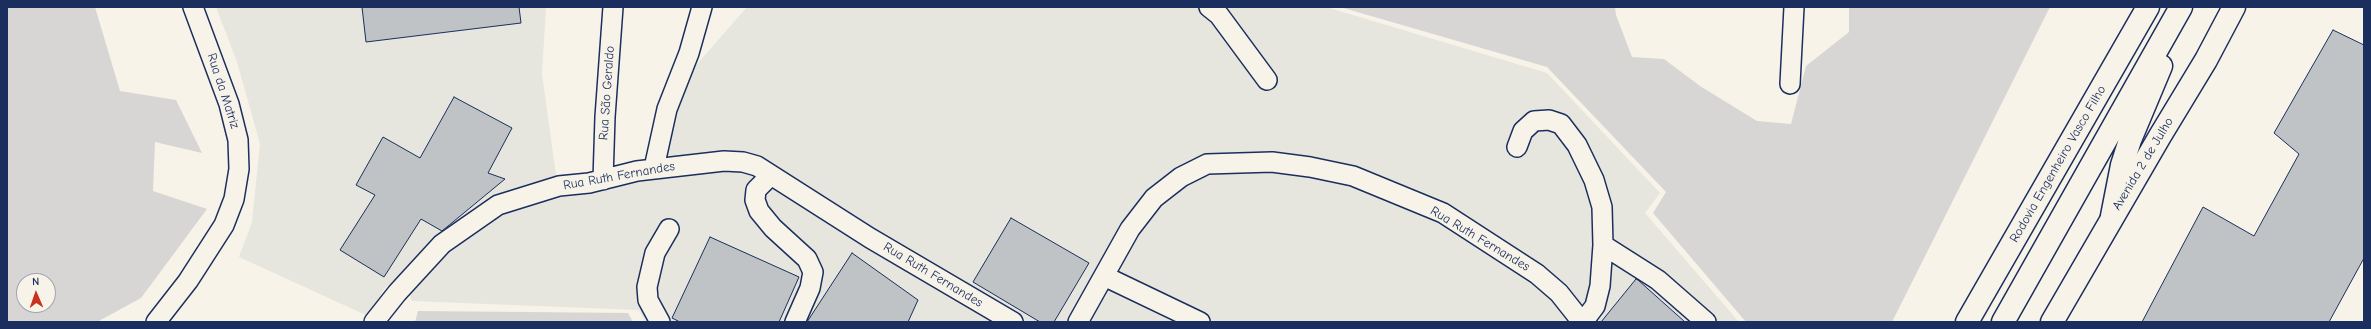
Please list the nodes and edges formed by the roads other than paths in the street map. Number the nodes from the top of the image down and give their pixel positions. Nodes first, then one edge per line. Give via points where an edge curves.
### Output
1 (193, 7) edge
2 (613, 7) edge
3 (702, 7) edge
4 (1209, 7) edge
5 (1794, 7) edge
6 (2148, 7) edge
7 (2182, 7) edge
8 (2234, 7) edge
9 (1267, 80) dead end
10 (1790, 84) dead end
11 (1517, 147) dead end
12 (654, 168) junction
13 (771, 175) junction
14 (603, 180) junction
15 (2112, 216) junction
16 (669, 229) dead end
17 (1603, 245) junction
18 (1104, 276) junction
19 (156, 322) edge
20 (374, 322) edge
21 (660, 322) edge
22 (795, 322) edge
23 (1013, 322) edge
24 (1078, 322) edge
25 (1200, 322) edge
26 (1583, 322) edge
27 (1706, 322) edge
28 (1967, 322) edge
29 (2003, 322) edge
30 (2052, 322) edge

1 - 19 street, Rua da Matriz via 229,104 238,140 238,169 234,199 224,225 188,281
2 - 14 street, Rua São Geraldo
3 - 12 street via 689,53 667,109
4 - 9 street via 1219,15
5 - 10 street
6 - 28 main road, Rodovia Engenheiro Vasco Filho
7 - 15 main road via 2130,140 2122,165
7 - 29 main road
8 - 15 main road, Avenida 2 de Julho via 2206,60
11 - 17 street via 1523,131 1534,121 1549,120 1561,124 1577,146 1594,180 1602,207
12 - 13 street, Rua Ruth Fernandes via 724,161 743,162 757,166
12 - 14 street, Rua Ruth Fernandes
13 - 22 street via 756,190 755,200 759,211 773,228 807,259 813,272 810,288
13 - 23 street, Rua Ruth Fernandes via 877,242
14 - 20 street, Rua Ruth Fernandes via 559,186 498,205 442,244
15 - 30 main road, Avenida 2 de Julho
16 - 21 street via 655,253 647,287 648,300
17 - 26 street via 1600,286 1595,306
17 - 27 street via 1658,280
18 - 24 street, Rua Ruth Fernandes
18 - 25 street
18 - 26 street, Rua Ruth Fernandes via 1130,229 1154,198 1181,177 1207,164 1272,162 1353,176 1443,213 1537,274 1559,293

